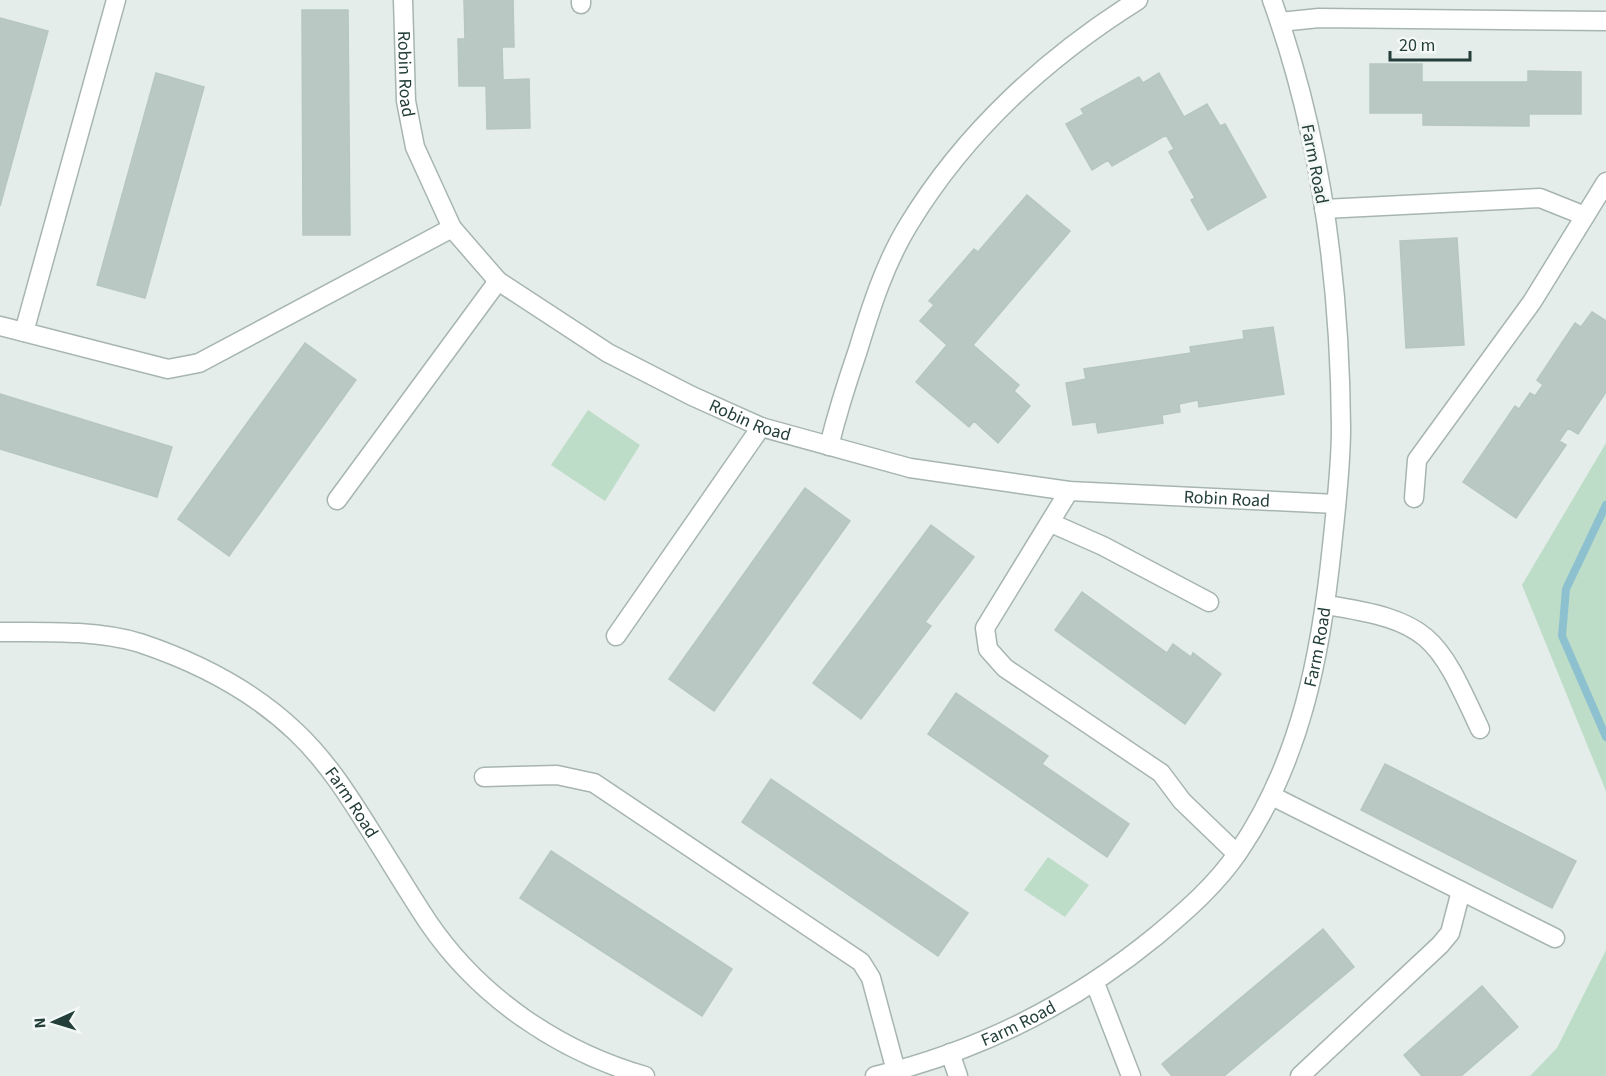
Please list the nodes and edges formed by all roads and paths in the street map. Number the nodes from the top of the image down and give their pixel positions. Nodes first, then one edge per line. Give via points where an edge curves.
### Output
1 (116, 0) edge
2 (403, 0) edge
3 (1138, 0) edge
4 (1272, 0) edge
5 (1606, 21) edge
6 (1280, 22) junction
7 (1606, 182) edge
8 (1324, 209) junction
9 (1585, 216) junction
10 (452, 228) junction
11 (498, 280) junction
12 (0, 326) edge
13 (24, 332) junction
14 (761, 427) junction
15 (829, 446) junction
16 (1069, 491) junction
17 (1414, 498) dead end
18 (337, 500) dead end
19 (1336, 504) junction
20 (1051, 523) junction
21 (1209, 602) dead end
22 (1326, 605) junction
23 (0, 632) edge
24 (616, 636) dead end
25 (1480, 729) dead end
26 (484, 777) dead end
27 (1272, 796) junction
28 (1237, 854) junction
29 (1461, 891) junction
30 (1555, 938) dead end
31 (1095, 983) junction
32 (951, 1053) junction
33 (896, 1071) junction
34 (618, 1072) edge
35 (645, 1076) edge
36 (876, 1076) edge
37 (958, 1076) edge
38 (1131, 1076) edge
39 (1300, 1076) edge

1 - 13 street
2 - 10 street, Robin Road via 406,100 416,147
3 - 15 street via 1049,63 1006,102 947,167 908,225 878,285
4 - 6 street, Farm Road
5 - 6 street via 1319,18
6 - 8 street, Farm Road via 1306,114
7 - 9 street
8 - 9 street via 1540,198
8 - 19 street, Farm Road via 1336,321 1341,430
9 - 17 street via 1532,302 1417,460
10 - 11 street, Robin Road
10 - 13 street via 199,363 168,369
11 - 14 street, Robin Road via 608,353
11 - 18 street
12 - 13 street
14 - 15 street, Robin Road
14 - 24 street
15 - 16 street, Robin Road via 910,468
16 - 19 street, Robin Road
16 - 20 street
19 - 22 street, Farm Road
20 - 21 street
20 - 28 street via 985,628 988,649 1005,668 1161,773 1182,801
22 - 25 street via 1379,614 1410,625 1435,644
22 - 27 street, Farm Road via 1301,726
23 - 34 street, Farm Road via 107,637 138,643 202,667 234,684 296,732 337,777 428,923 457,959 528,1022
26 - 33 street via 557,776 594,783 861,962 872,978
27 - 28 street, Farm Road
27 - 29 street
28 - 31 street, Farm Road via 1188,910
29 - 30 street
29 - 39 street via 1445,939
31 - 32 street, Farm Road via 1017,1026
31 - 38 street
32 - 33 street, Farm Road
32 - 37 street
33 - 36 street, Farm Road
34 - 35 street, Farm Road

